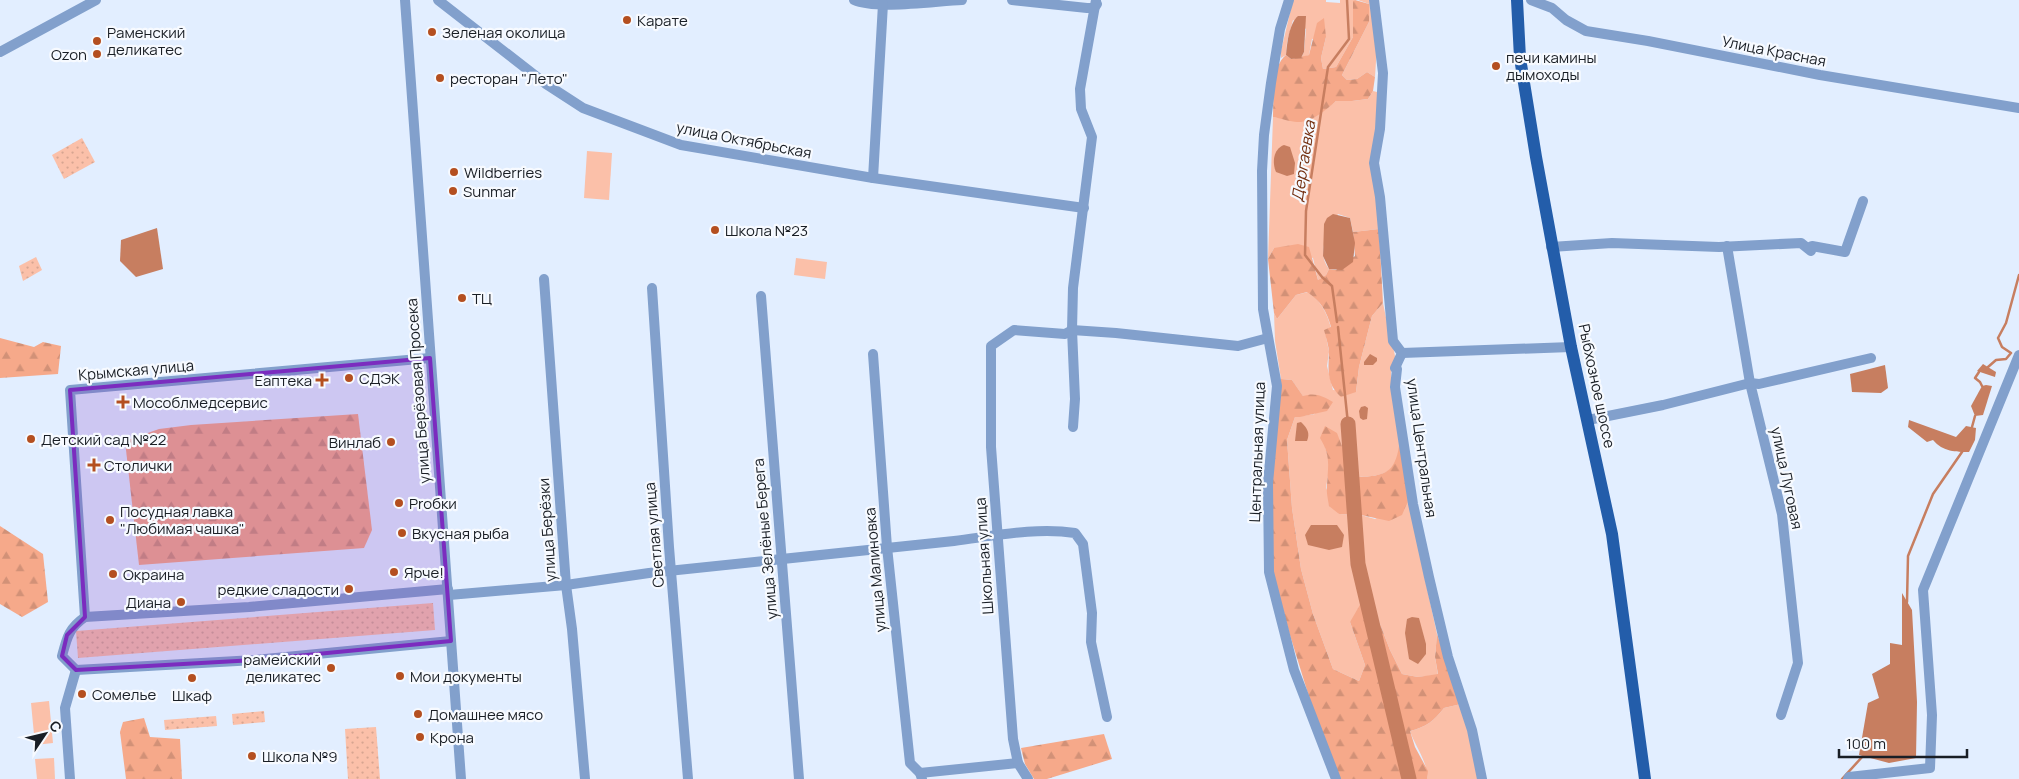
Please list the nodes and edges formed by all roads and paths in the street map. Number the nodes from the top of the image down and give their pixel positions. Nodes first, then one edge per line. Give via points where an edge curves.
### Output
1 (96, 0) edge
2 (405, 0) edge
3 (438, 0) edge
4 (854, 0) edge
5 (954, 0) edge
6 (962, 0) edge
7 (1012, 0) edge
8 (1289, 0) edge
9 (1374, 0) edge
10 (1517, 0) edge
11 (1531, 0) edge
12 (1097, 3) edge
13 (883, 4) junction
14 (0, 52) edge
15 (2019, 108) edge
16 (873, 178) junction
17 (1863, 201) dead end
18 (1084, 208) junction
19 (1727, 246) junction
20 (1551, 247) junction
21 (544, 279) dead end
22 (652, 288) dead end
23 (761, 296) dead end
24 (1072, 330) junction
25 (1268, 338) junction
26 (1571, 347) junction
27 (1402, 353) junction
28 (874, 354) dead end
29 (2019, 355) edge
30 (430, 358) junction
31 (1871, 358) dead end
32 (1750, 383) junction
33 (1588, 420) junction
34 (1073, 427) dead end
35 (998, 535) junction
36 (887, 547) junction
37 (782, 558) junction
38 (672, 571) junction
39 (566, 585) junction
40 (448, 592) junction
41 (85, 617) junction
42 (452, 641) junction
43 (76, 670) junction
44 (1781, 715) dead end
45 (1107, 717) dead end
46 (1018, 763) junction
47 (921, 776) edge
48 (70, 779) edge
49 (461, 779) edge
50 (585, 779) edge
51 (688, 779) edge
52 (799, 779) edge
53 (1028, 779) edge
54 (1336, 779) edge
55 (1482, 779) edge
56 (1645, 779) edge
57 (1848, 779) edge

1 - 14 street
2 - 30 street, улица Берёзовая Просека
3 - 16 street, улица Октябрьская via 546,84 583,108 681,145
4 - 13 street
5 - 6 street
5 - 13 street
7 - 12 street via 1075,8
8 - 25 street, Центральная улица via 1280,29 1263,153 1263,310
9 - 27 street via 1383,73 1380,129 1374,163 1393,341
10 - 20 main road, Рыбхозное шоссе via 1520,58
11 - 15 street, Улица Красная via 1552,8 1586,31
12 - 18 street via 1080,89 1081,109 1092,136
13 - 16 street
16 - 18 street, улица Октябрьская
17 - 19 street via 1844,252 1812,246 1810,250 1802,244
18 - 24 street via 1073,288
19 - 20 street via 1612,243
19 - 32 street, улица Луговая
20 - 26 main road, Рыбхозное шоссе
21 - 39 street, улица Берёзки
22 - 38 street, Светлая улица
23 - 37 street, улица Зелёные Берега
24 - 25 street via 1238,346
24 - 34 street
24 - 35 street, Школьная улица via 1065,334 1014,330 991,346 990,447
25 - 54 street, Центральная улица via 1277,386 1268,483 1270,572 1294,670
26 - 27 street
26 - 33 main road, Рыбхозное шоссе
27 - 55 street, улица Центральная via 1395,368 1395,387 1413,504 1448,657 1472,730
28 - 36 street, улица Малиновка
29 - 57 street via 1923,590 1932,714 1930,768
30 - 40 street, улица Берёзовая Просека
30 - 41 street, Крымская улица via 70,390
31 - 32 street via 1759,384
32 - 33 street
32 - 44 street, улица Луговая via 1782,514 1798,663
33 - 56 main road, Рыбхозное шоссе via 1612,534
35 - 36 street
35 - 45 street via 1067,531 1075,533 1081,540 1092,613 1091,642
35 - 46 street, Школьная улица via 1013,739
36 - 37 street
36 - 47 street, улица Малиновка via 910,763
37 - 38 street
37 - 52 street, улица Зелёные Берега
38 - 39 street
38 - 51 street, Светлая улица
39 - 40 street
39 - 50 street, улица Берёзки
40 - 41 street
40 - 42 street, улица Берёзовая Просека
41 - 43 street via 67,635 62,656
42 - 43 street via 255,660
42 - 49 street, улица Берёзовая Просека
43 - 48 street via 65,708
46 - 47 street
46 - 53 street

